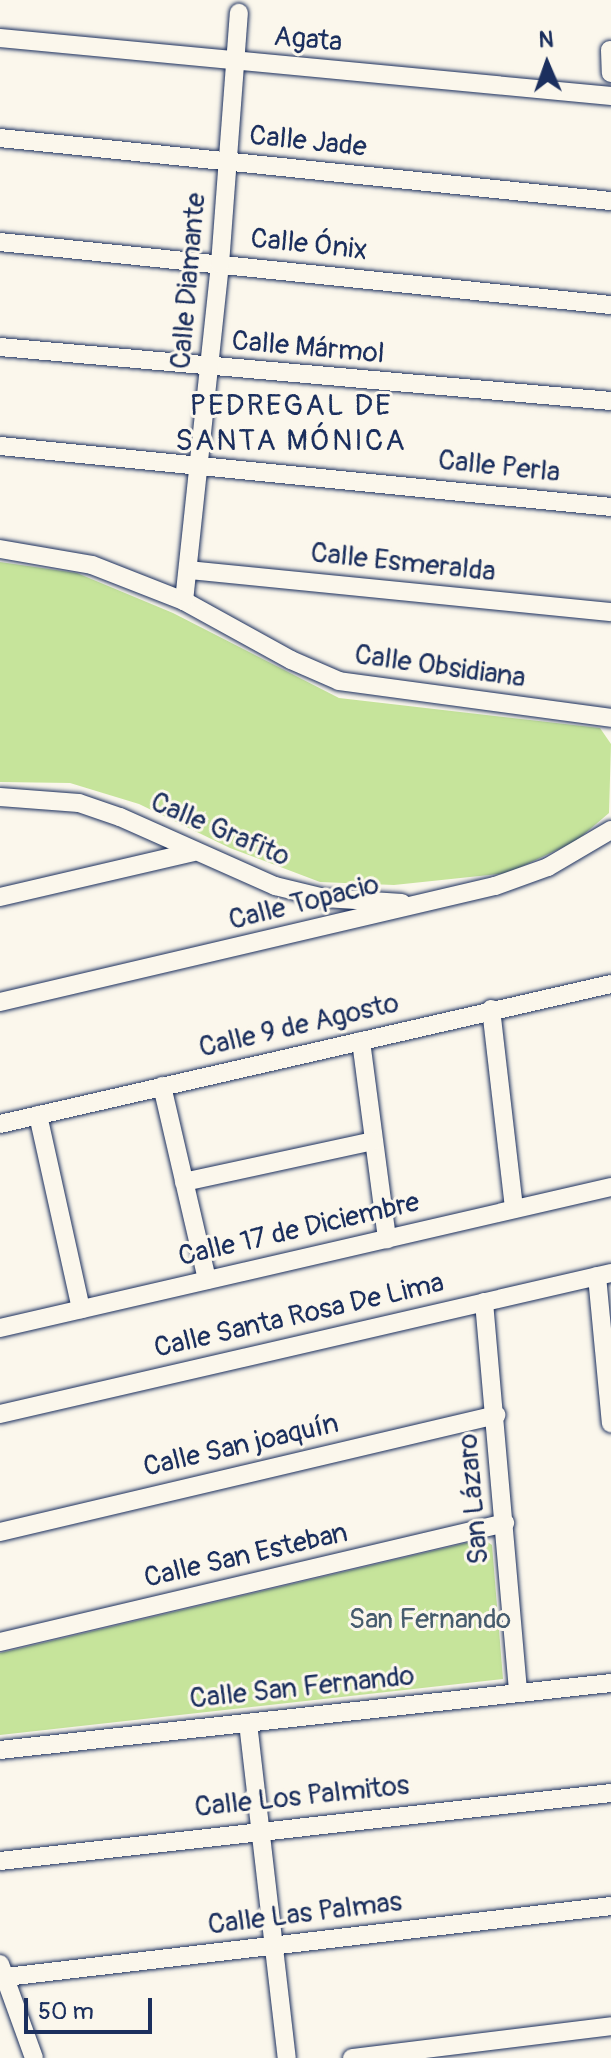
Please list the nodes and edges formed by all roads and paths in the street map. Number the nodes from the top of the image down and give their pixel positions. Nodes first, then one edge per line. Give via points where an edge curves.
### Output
1 (239, 13) dead end
2 (0, 38) edge
3 (610, 50) edge
4 (237, 62) junction
5 (611, 73) edge
6 (611, 96) edge
7 (0, 138) edge
8 (227, 162) junction
9 (611, 201) edge
10 (0, 242) edge
11 (220, 264) junction
12 (611, 305) edge
13 (0, 347) edge
14 (210, 368) junction
15 (611, 401) edge
16 (0, 446) edge
17 (201, 467) junction
18 (611, 507) edge
19 (0, 549) edge
20 (189, 570) junction
21 (184, 601) junction
22 (611, 612) edge
23 (611, 718) edge
24 (0, 797) edge
25 (611, 830) edge
26 (193, 852) junction
27 (0, 897) edge
28 (421, 904) junction
29 (611, 984) edge
30 (0, 1002) edge
31 (491, 1009) junction
32 (361, 1041) junction
33 (162, 1086) junction
34 (38, 1115) junction
35 (0, 1124) edge
36 (373, 1141) junction
37 (184, 1182) junction
38 (611, 1187) edge
39 (514, 1209) junction
40 (387, 1239) junction
41 (604, 1274) edge
42 (207, 1280) junction
43 (484, 1302) junction
44 (81, 1309) junction
45 (0, 1328) edge
46 (0, 1414) edge
47 (496, 1415) junction
48 (611, 1423) edge
49 (505, 1523) junction
50 (0, 1532) edge
51 (0, 1642) edge
52 (611, 1683) edge
53 (518, 1693) junction
54 (248, 1723) junction
55 (0, 1750) edge
56 (611, 1793) edge
57 (261, 1829) junction
58 (0, 1861) edge
59 (611, 1906) edge
60 (274, 1947) junction
61 (3, 1971) edge
62 (611, 2026) edge
63 (34, 2058) edge
64 (287, 2058) edge
65 (352, 2058) edge

1 - 4 street, Calle Diamante
2 - 4 street, Agata
3 - 5 street
4 - 6 street, Agata
4 - 8 street, Calle Diamante
7 - 8 street, Calle Jade
8 - 9 street, Calle Jade
8 - 11 street, Calle Diamante
10 - 11 street, Calle Ónix
11 - 12 street, Calle Ónix
11 - 14 street, Calle Diamante
13 - 14 street, Calle Mármol
14 - 15 street, Calle Mármol
14 - 17 street, Calle Diamante
16 - 17 street, Calle Perla
17 - 18 street, Calle Perla
17 - 20 street, Calle Diamante
19 - 21 street, Calle Obsidiana via 92,565
20 - 21 street, Calle Diamante
20 - 22 street, Calle Esmeralda
21 - 23 street, Calle Obsidiana via 339,681
24 - 26 street, Calle Grafito via 79,803
25 - 28 street, Calle Topacio via 548,867
26 - 27 street
26 - 28 street, Calle Grafito via 275,886 325,898
28 - 30 street, Calle Topacio
29 - 31 street, Calle 9 de Agosto
31 - 32 street, Calle 9 de Agosto
31 - 39 street
32 - 33 street, Calle 9 de Agosto
32 - 36 street
33 - 34 street, Calle 9 de Agosto
33 - 37 street
34 - 35 street, Calle 9 de Agosto
34 - 44 street
36 - 37 street
36 - 40 street
37 - 42 street
38 - 39 street, Calle 17 de Diciembre
39 - 40 street, Calle 17 de Diciembre
40 - 42 street, Calle 17 de Diciembre
41 - 43 street, Calle Santa Rosa De Lima
41 - 48 street
42 - 44 street, Calle 17 de Diciembre
43 - 46 street, Calle Santa Rosa De Lima
43 - 47 street, San Lázaro
44 - 45 street, Calle 17 de Diciembre
47 - 49 street, San Lázaro
47 - 50 street, Calle San joaquín
49 - 51 street, Calle San Esteban
49 - 53 street, San Lázaro
52 - 53 street, Calle San Fernando
53 - 54 street, Calle San Fernando
54 - 55 street, Calle San Fernando
54 - 57 street
56 - 57 street, Calle Los Palmitos
57 - 58 street, Calle Los Palmitos
57 - 60 street
59 - 60 street, Calle Las Palmas
60 - 61 street, Calle Las Palmas
60 - 64 street
61 - 63 street
62 - 65 street

